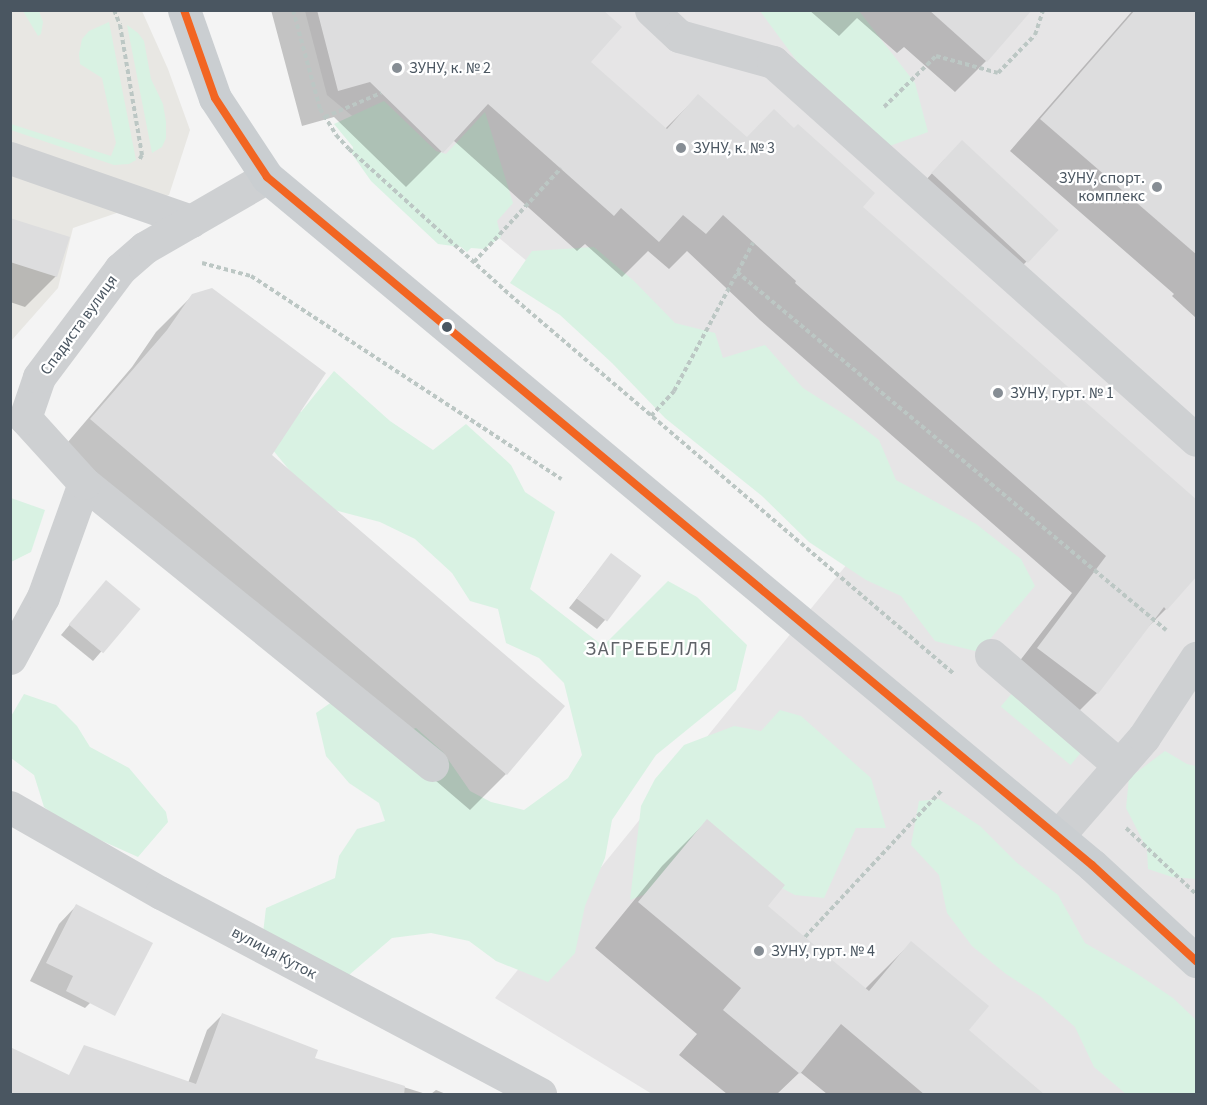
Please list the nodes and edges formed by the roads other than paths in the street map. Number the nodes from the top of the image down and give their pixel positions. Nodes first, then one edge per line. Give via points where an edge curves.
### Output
1 (184, 10) edge
2 (651, 10) edge
3 (10, 158) edge
4 (267, 177) junction
5 (191, 220) junction
6 (18, 421) edge
7 (1197, 440) edge
8 (84, 483) junction
9 (991, 655) dead end
10 (10, 658) edge
11 (1192, 677) edge
12 (432, 765) dead end
13 (1119, 765) junction
14 (10, 807) edge
15 (1058, 836) junction
16 (1197, 961) edge
17 (540, 1095) edge

1 - 4 main road via 215,98
2 - 7 street via 679,36 773,62
3 - 5 street
4 - 5 street, Спадиста вулиця
4 - 15 main road
5 - 6 street, Спадиста вулиця via 144,248 120,269 39,377
6 - 8 street, Спадиста вулиця
8 - 10 street via 43,597
8 - 12 street, Спадиста вулиця
9 - 13 street
11 - 13 street
13 - 15 street
14 - 17 street, вулиця Куток via 161,893
15 - 16 main road

